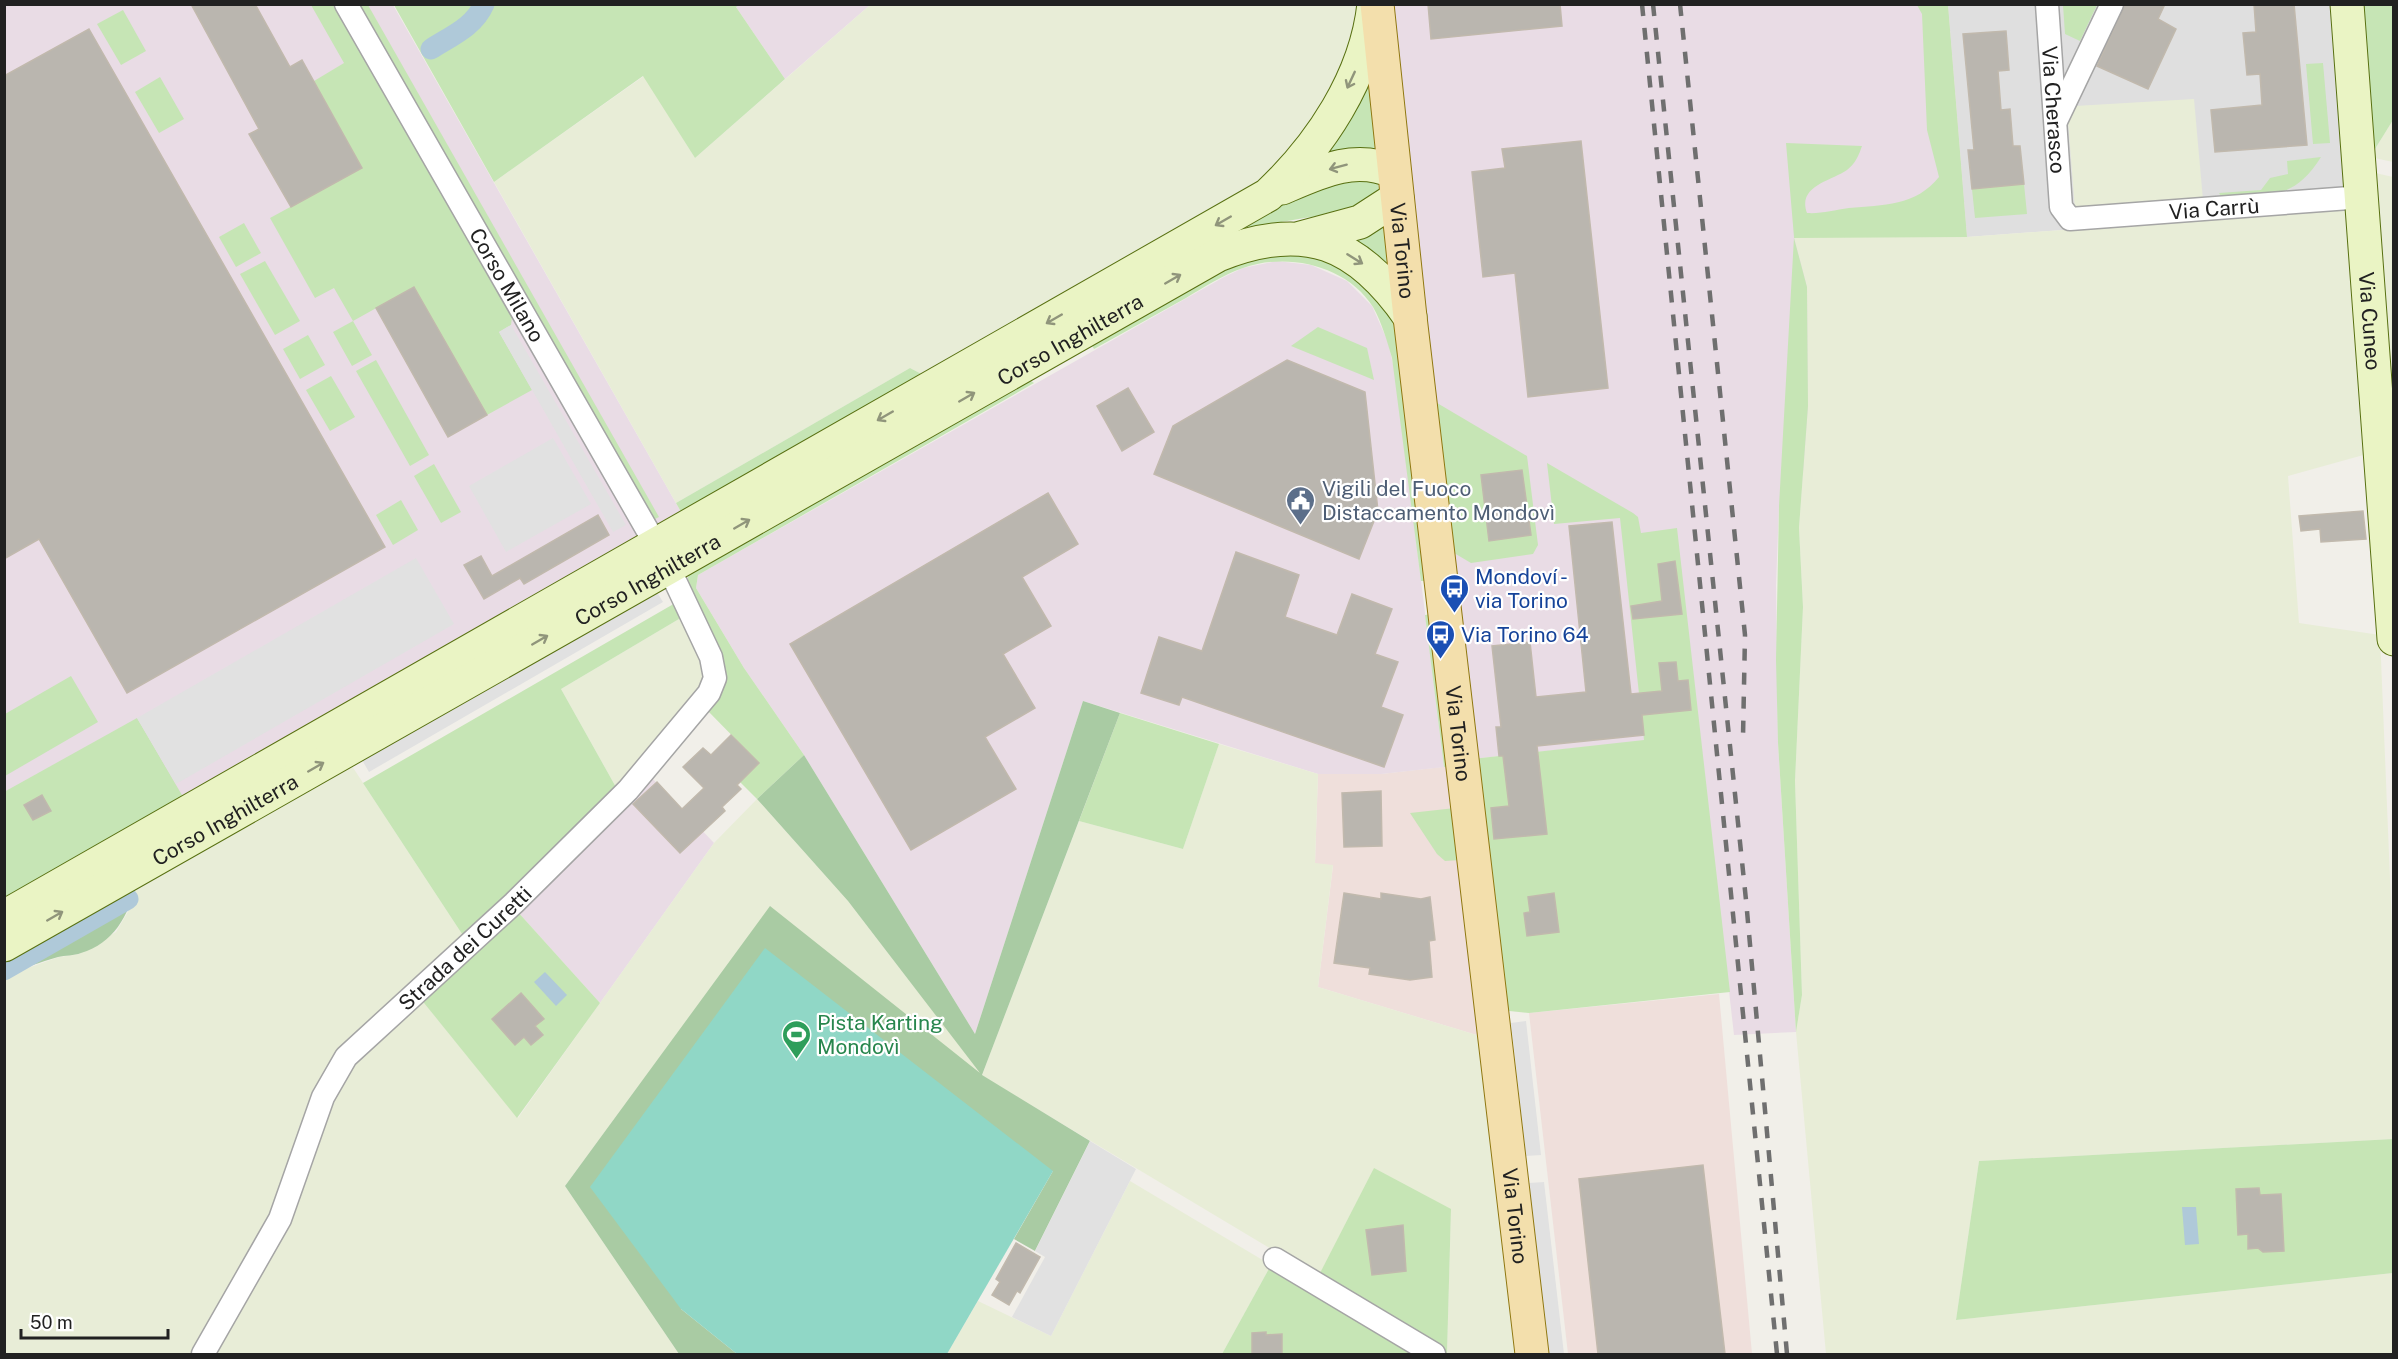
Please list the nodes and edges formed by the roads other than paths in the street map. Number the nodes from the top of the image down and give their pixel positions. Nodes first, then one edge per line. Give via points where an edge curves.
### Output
1 (346, 4) edge
2 (1376, 4) edge
3 (2047, 4) edge
4 (2112, 4) edge
5 (2347, 4) edge
6 (2056, 121) junction
7 (1396, 185) junction
8 (1268, 195) junction
9 (2363, 197) junction
10 (2066, 216) joint
11 (1296, 239) junction
12 (1410, 317) junction
13 (1032, 346) junction
14 (662, 556) junction
15 (2394, 639) edge
16 (495, 651) junction
17 (4, 917) edge
18 (4, 945) edge
19 (1275, 1259) dead end
20 (203, 1354) edge
21 (1434, 1354) edge
22 (1532, 1354) edge

1 - 14 street, Corso Milano
2 - 7 main road, Via Torino
2 -> 8 street, Corso Inghilterra via 1363,54 1336,110 1307,155
3 - 6 street, Via Cherasco
4 - 6 street
5 - 9 street, Via Cuneo
6 - 10 street, Via Cherasco via 2061,207
7 -> 8 street, Corso Inghilterra via 1373,164 1348,164
7 - 11 street, Corso Inghilterra via 1360,222
7 - 12 main road, Via Torino
8 -> 13 street, Corso Inghilterra
9 - 10 street, Via Carrù via 2076,220
9 - 15 street, Via Cuneo
11 -> 12 street, Corso Inghilterra via 1313,241 1357,258 1382,280
13 -> 11 street, Corso Inghilterra via 1218,255 1256,242
12 - 22 main road, Via Torino
13 - 14 street, Corso Inghilterra
14 - 16 street, Corso Inghilterra
14 - 20 street, Strada dei Curetti via 711,657 715,678 709,693 628,790 514,903 346,1057 323,1098 280,1219
16 - 17 street, Corso Inghilterra
18 -> 16 street, Corso Inghilterra
19 - 21 street

